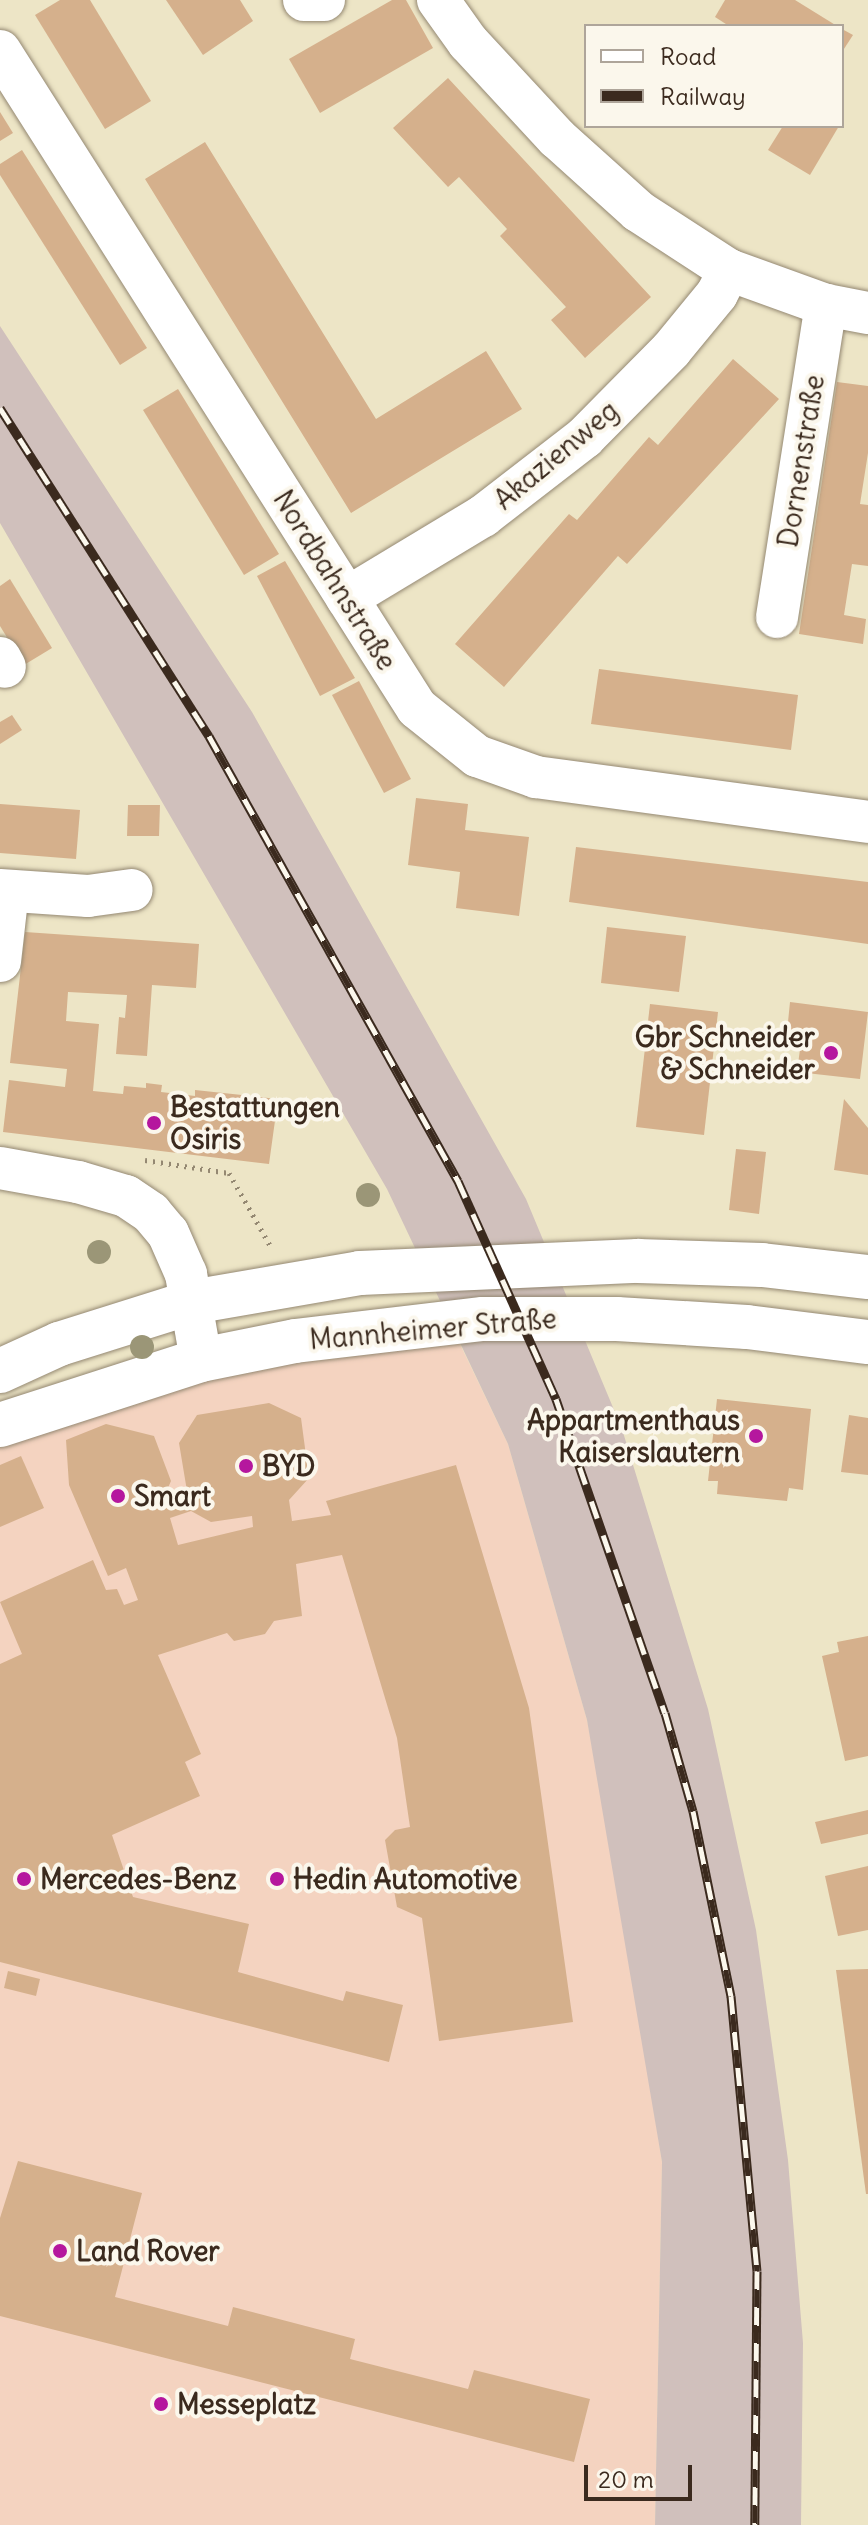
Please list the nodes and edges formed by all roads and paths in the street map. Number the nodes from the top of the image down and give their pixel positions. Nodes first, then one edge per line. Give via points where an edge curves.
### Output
1 (304, 0) edge
2 (324, 0) edge
3 (438, 0) edge
4 (0, 51) edge
5 (729, 270) junction
6 (826, 305) junction
7 (868, 313) edge
8 (347, 598) junction
9 (777, 617) dead end
10 (868, 822) edge
11 (132, 890) dead end
12 (4, 891) edge
13 (0, 961) edge
14 (133, 1158) dead end
15 (0, 1168) edge
16 (277, 1258) dead end
17 (868, 1277) edge
18 (192, 1302) junction
19 (868, 1342) edge
20 (201, 1360) junction
21 (0, 1371) edge
22 (0, 1425) edge

1 - 2 street
3 - 5 street via 468,42 557,138 638,211
4 - 8 street, Nordbahnstraße
5 - 6 street
5 - 8 street, Akazienweg via 717,294 671,350 584,438 483,516
6 - 7 street
6 - 9 street, Dornenstraße
8 - 10 street, Nordbahnstraße via 417,708 477,756 536,777
11 - 12 street via 88,896
12 - 13 street
14 - 16 path via 229,1173
15 - 18 street via 126,1196 151,1213 179,1255
17 - 18 main road, Mannheimer Straße via 762,1265 540,1262 360,1273
18 - 20 street
18 - 21 main road, Mannheimer Straße via 59,1344
19 - 20 main road, Mannheimer Straße via 631,1320 483,1319 295,1341
20 - 22 main road, Mannheimer Straße

